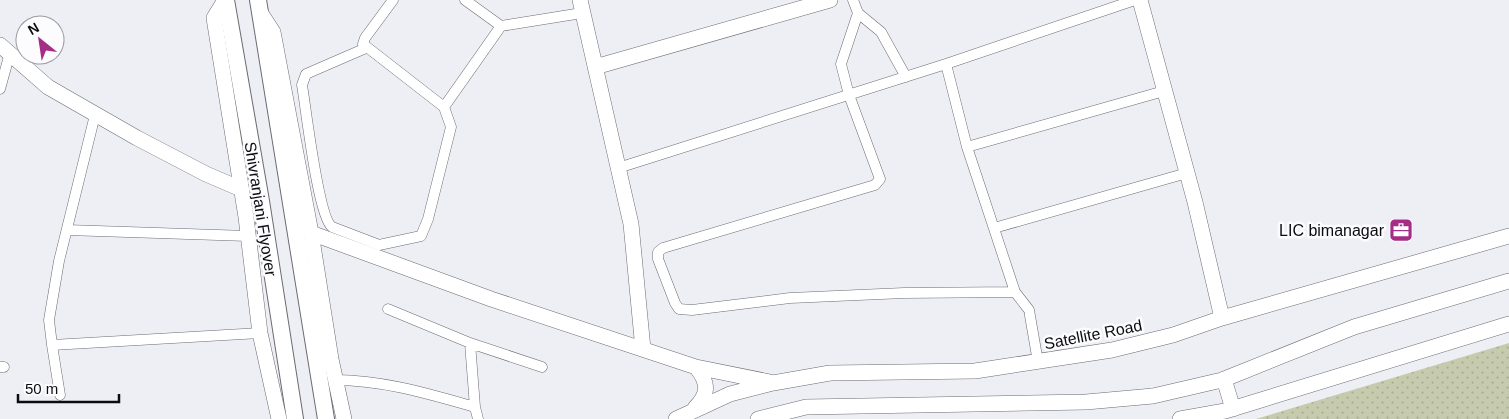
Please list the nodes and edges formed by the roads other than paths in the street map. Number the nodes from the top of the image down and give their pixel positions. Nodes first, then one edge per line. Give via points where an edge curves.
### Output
1 (226, 0) edge
2 (393, 0) edge
3 (465, 0) edge
4 (830, 0) edge
5 (853, 0) edge
6 (1135, 0) edge
7 (1140, 0) edge
8 (259, 5) edge
9 (581, 7) edge
10 (858, 13) junction
11 (502, 26) junction
12 (366, 48) junction
13 (5, 49) edge
14 (946, 64) junction
15 (595, 67) junction
16 (906, 77) junction
17 (0, 90) edge
18 (1164, 91) junction
19 (849, 95) junction
20 (444, 107) junction
21 (95, 115) junction
22 (968, 147) junction
23 (618, 168) junction
24 (1187, 173) junction
25 (241, 190) junction
26 (994, 228) junction
27 (67, 230) junction
28 (311, 233) junction
29 (248, 236) junction
30 (1509, 236) edge
31 (1509, 281) edge
32 (1015, 292) junction
33 (388, 309) dead end
34 (1222, 318) junction
35 (1509, 324) edge
36 (260, 333) junction
37 (470, 342) junction
38 (52, 345) junction
39 (643, 349) junction
40 (1038, 362) junction
41 (542, 367) dead end
42 (696, 367) junction
43 (1224, 379) junction
44 (336, 380) junction
45 (773, 383) junction
46 (60, 395) dead end
47 (475, 407) junction
48 (694, 409) junction
49 (1233, 409) junction
50 (873, 412) edge
51 (776, 416) edge
52 (279, 419) edge
53 (295, 419) edge
54 (326, 419) edge
55 (344, 419) edge
56 (478, 419) edge
57 (676, 419) edge
58 (758, 419) edge
59 (1180, 419) edge

1 - 25 main road via 214,18
1 - 53 main road, Shivranjani Flyover
2 - 12 street via 365,38 363,44
3 - 11 street
4 - 15 main road
5 - 10 street
6 - 14 street
7 - 18 main road
8 - 28 main road via 273,32
8 - 54 main road, Shivranjani Flyover
9 - 11 street
9 - 15 main road
10 - 16 street via 881,32
10 - 19 street via 841,64
11 - 20 street
12 - 20 street
12 - 20 street via 306,74 303,79 317,180 326,220 332,227 379,245 421,236 451,127
13 - 17 street
13 - 21 main road via 48,87
14 - 16 street
14 - 22 street
15 - 23 main road
16 - 19 street
18 - 22 street
18 - 24 main road
19 - 23 street
19 - 32 street via 880,179 875,185 664,248 658,252 658,259 679,309 818,297
21 - 25 main road
21 - 27 street
22 - 26 street
23 - 39 main road via 631,224
24 - 26 street
24 - 34 main road
25 - 29 main road
26 - 32 street
27 - 29 street
27 - 38 street via 48,320
28 - 39 main road via 473,293
28 - 44 main road
29 - 36 main road
30 - 34 main road, Satellite Road
31 - 43 main road via 1354,327
32 - 40 street via 1029,310
33 - 37 street
34 - 40 main road, Satellite Road via 1138,344
35 - 49 main road
36 - 38 street
36 - 52 main road
37 - 41 street
37 - 47 street
38 - 46 street
39 - 42 main road
40 - 45 main road, Satellite Road via 975,371 830,372
42 - 45 main road
42 - 48 main road via 707,389
43 - 49 main road
43 - 50 main road via 1153,396
44 - 47 street via 360,380 423,392
44 - 55 main road
45 - 48 main road, Satellite Road via 730,394
47 - 56 street
48 - 57 main road, Satellite Road
49 - 59 main road
50 - 51 main road via 806,407
51 - 58 main road

